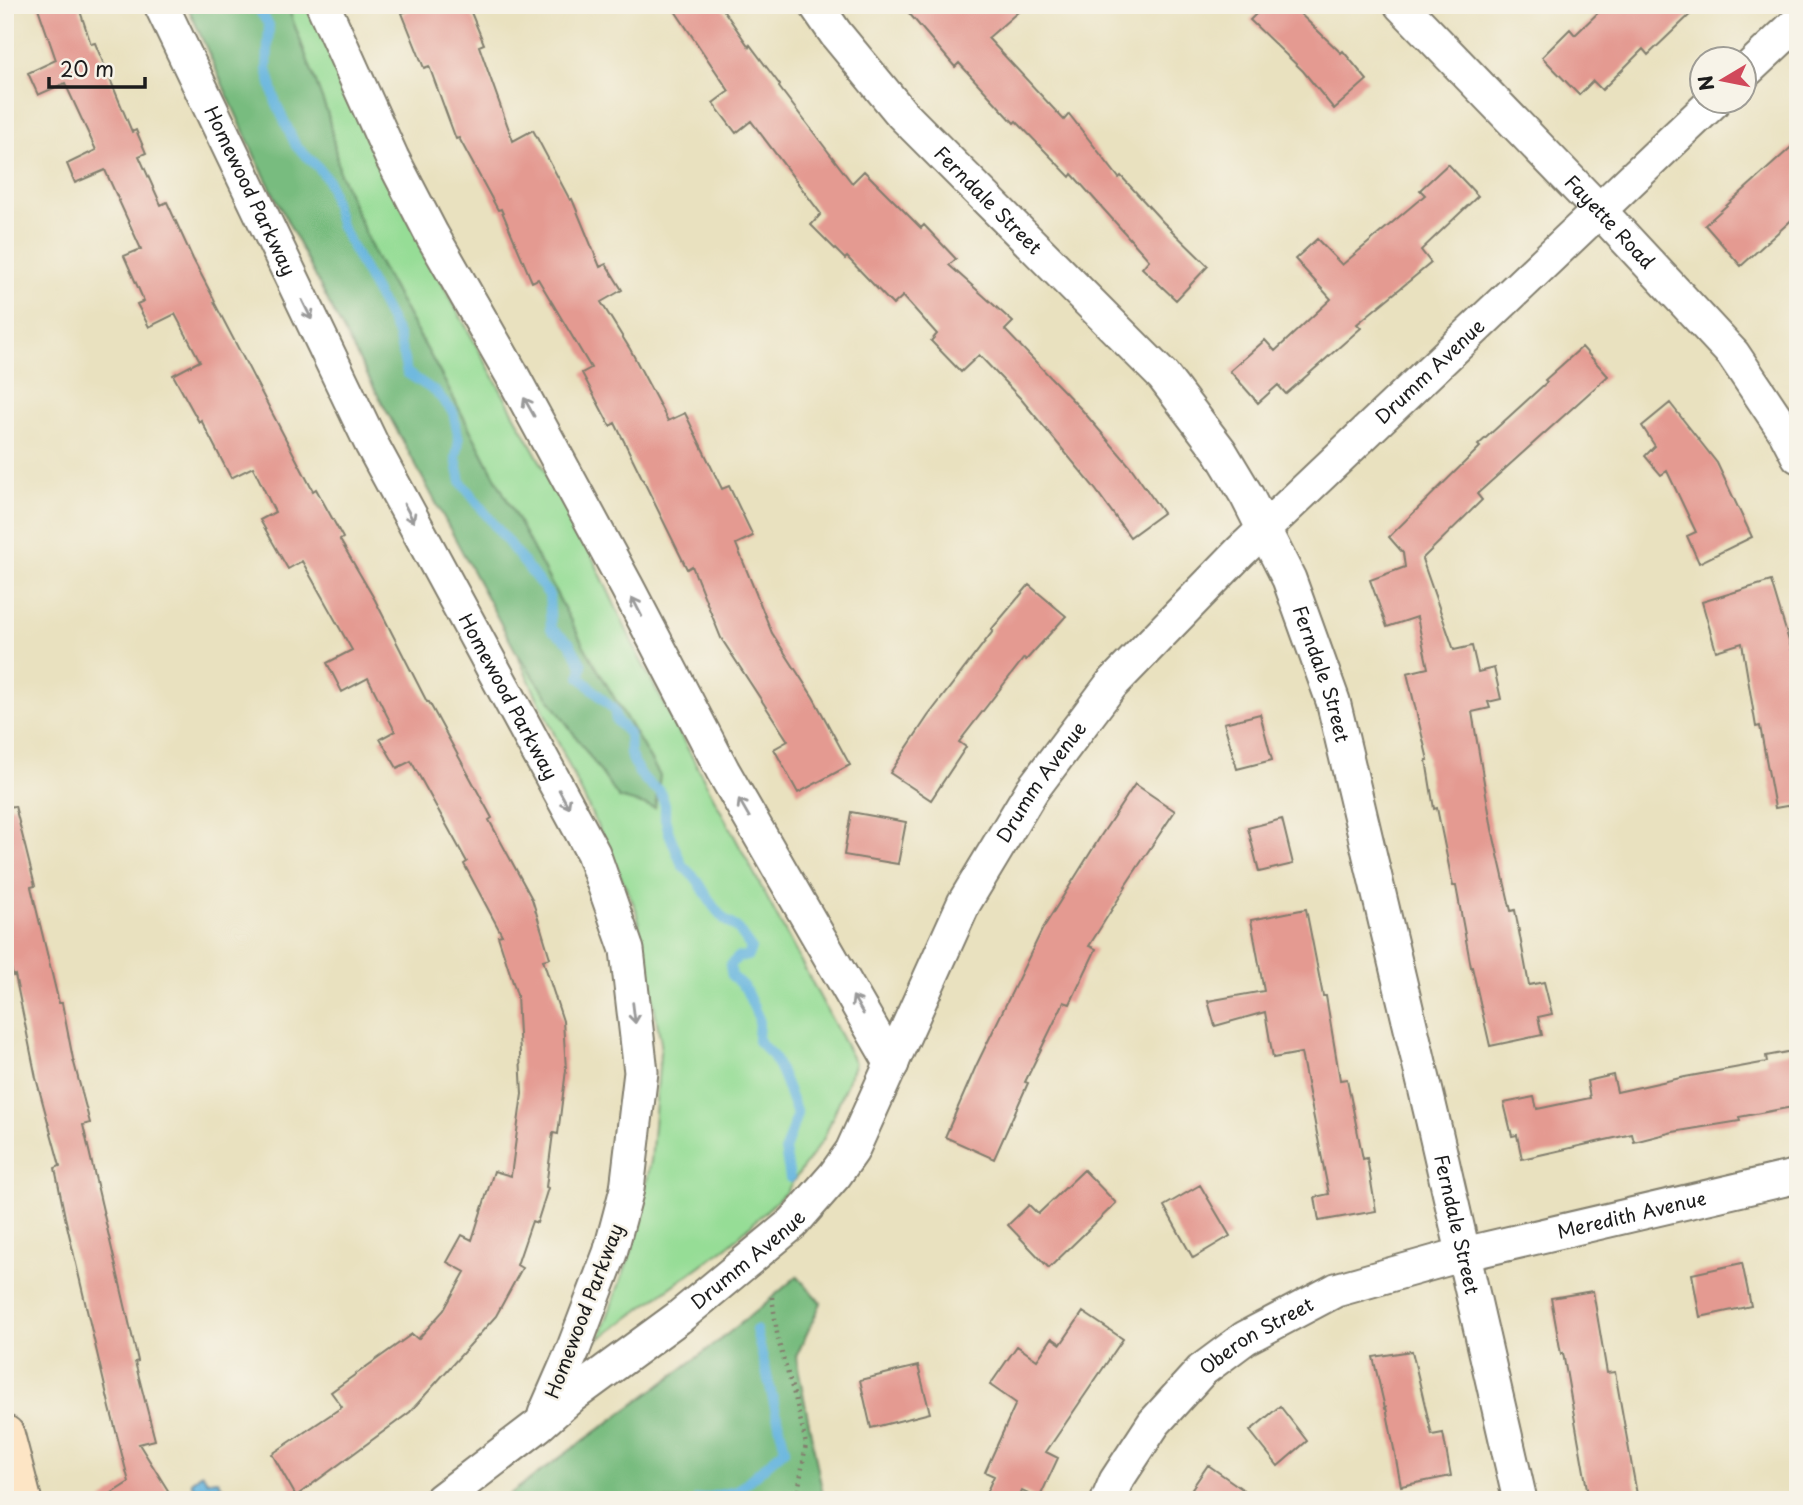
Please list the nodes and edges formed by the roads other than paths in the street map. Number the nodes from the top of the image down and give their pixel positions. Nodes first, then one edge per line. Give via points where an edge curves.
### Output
1 (161, 5) edge
2 (323, 5) edge
3 (816, 5) edge
4 (1401, 5) edge
5 (1798, 22) edge
6 (1758, 60) edge
7 (1698, 116) edge
8 (1598, 209) junction
9 (1798, 456) edge
10 (1264, 529) junction
11 (892, 1064) junction
12 (1798, 1176) edge
13 (1464, 1254) junction
14 (539, 1425) junction
15 (5, 1435) edge
16 (22, 1500) edge
17 (441, 1500) edge
18 (1108, 1500) edge
19 (1520, 1500) edge

1 -> 14 street, Homewood Parkway via 372,445 593,853 627,950 641,1072 627,1189 610,1252
11 -> 2 street via 723,771 511,373 432,235
3 - 10 street, Ferndale Street via 902,114 1163,376 1220,451
4 - 8 street, Fayette Road
5 - 6 street
7 - 8 street, Drumm Avenue
8 - 9 street, Fayette Road via 1733,354
8 - 10 street, Drumm Avenue
10 - 11 street, Drumm Avenue via 1111,685 1032,790 964,903
10 - 13 street, Ferndale Street via 1289,579 1333,701
11 - 14 street, Drumm Avenue via 852,1151 793,1223
12 - 13 street, Meredith Avenue
13 - 18 street, Oberon Street via 1336,1290 1228,1349 1202,1370 1154,1423
13 - 19 street, Ferndale Street
14 - 17 street, Drumm Avenue
15 - 16 street

